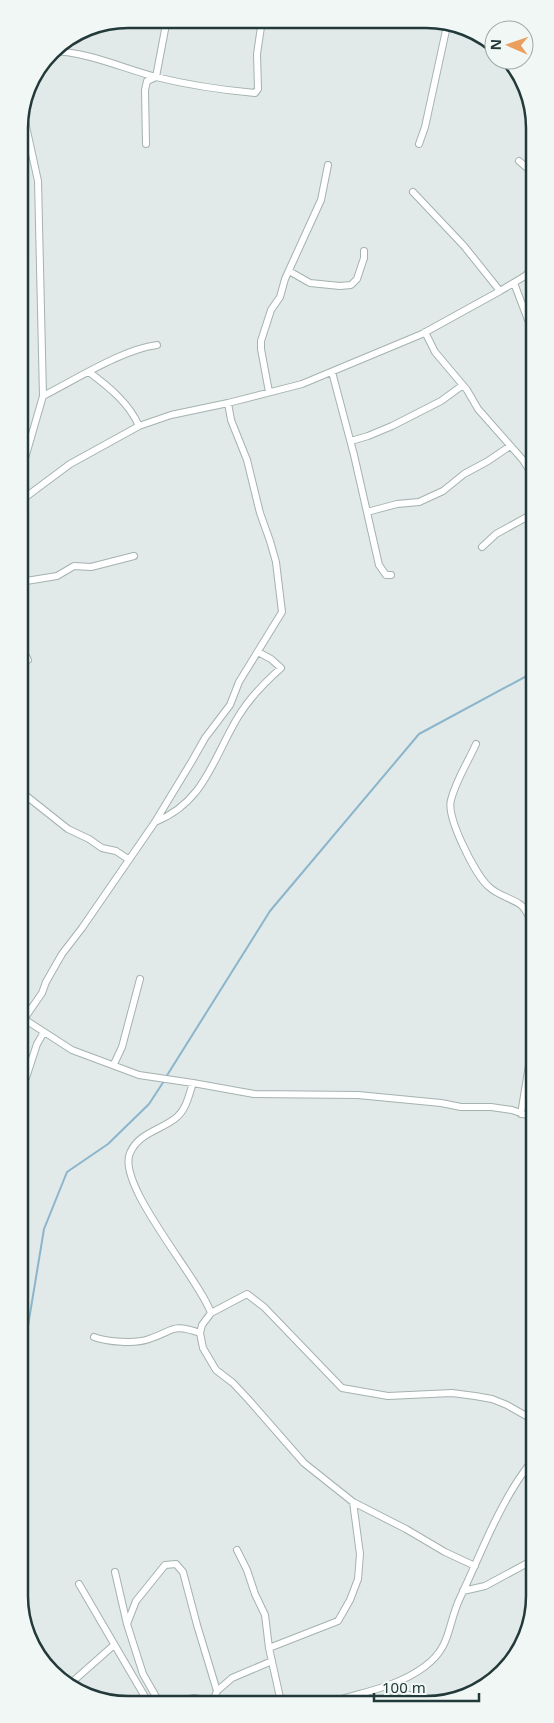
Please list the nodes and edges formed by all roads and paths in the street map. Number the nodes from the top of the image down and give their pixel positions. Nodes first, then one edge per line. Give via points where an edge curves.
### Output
1 (165, 28) edge
2 (261, 28) edge
3 (446, 29) edge
4 (61, 52) edge
5 (156, 76) junction
6 (28, 135) edge
7 (146, 144) dead end
8 (419, 144) dead end
9 (519, 161) dead end
10 (328, 165) dead end
11 (526, 167) edge
12 (412, 192) dead end
13 (364, 250) dead end
14 (289, 271) junction
15 (526, 275) edge
16 (514, 283) junction
17 (500, 291) junction
18 (526, 313) edge
19 (425, 332) junction
20 (157, 345) dead end
21 (89, 372) junction
22 (332, 372) junction
23 (464, 386) junction
24 (269, 392) junction
25 (43, 396) junction
26 (228, 403) junction
27 (140, 426) junction
28 (351, 441) junction
29 (510, 446) junction
30 (28, 448) edge
31 (526, 466) edge
32 (28, 496) edge
33 (367, 512) junction
34 (526, 517) edge
35 (482, 547) dead end
36 (134, 556) dead end
37 (391, 576) dead end
38 (28, 581) edge
39 (258, 652) junction
40 (476, 744) dead end
41 (28, 797) edge
42 (155, 822) junction
43 (128, 860) junction
44 (526, 913) edge
45 (140, 979) dead end
46 (28, 1009) edge
47 (28, 1020) edge
48 (44, 1032) junction
49 (114, 1064) junction
50 (28, 1073) edge
51 (193, 1082) junction
52 (526, 1084) edge
53 (521, 1114) junction
54 (526, 1116) edge
55 (211, 1313) junction
56 (200, 1333) junction
57 (94, 1337) dead end
58 (526, 1417) edge
59 (526, 1470) edge
60 (353, 1502) junction
61 (238, 1550) dead end
62 (526, 1564) edge
63 (475, 1566) junction
64 (115, 1572) dead end
65 (78, 1584) dead end
66 (463, 1591) junction
67 (127, 1624) junction
68 (114, 1645) junction
69 (269, 1648) junction
70 (272, 1661) junction
71 (74, 1680) edge
72 (216, 1691) junction
73 (144, 1696) edge
74 (156, 1696) edge
75 (215, 1696) edge
76 (280, 1696) edge
77 (355, 1696) edge

1 - 5 street
2 - 5 street via 257,54 258,89 255,93
3 - 8 street
4 - 5 street via 80,54
5 - 7 street via 147,81 145,90
6 - 25 street via 38,181
9 - 11 street
10 - 14 street via 321,200
12 - 17 street via 464,246
13 - 14 street via 357,279 351,285 310,283
14 - 24 street via 261,340
15 - 16 street
16 - 17 street
16 - 18 street
17 - 19 street
19 - 22 street
19 - 23 street via 435,352
20 - 21 street via 146,346
21 - 25 street
21 - 27 street via 133,412
22 - 24 street
22 - 28 street
23 - 28 street via 392,426
23 - 29 street via 478,409
24 - 26 street
25 - 30 street
26 - 27 street via 170,415
26 - 39 street via 278,570 282,612
27 - 32 street via 70,464
28 - 33 street
29 - 31 street
29 - 33 street via 443,491 419,502
33 - 37 street via 379,565 386,575
34 - 35 street via 496,534
36 - 38 street via 91,567 74,566 57,576
39 - 42 street via 239,682 230,705 204,738
39 - 42 street via 281,668 251,697 197,791 170,816
40 - 44 street via 450,801 454,822 466,853 488,886 521,906
41 - 43 street via 68,829
42 - 43 street
43 - 46 street via 62,954 42,993
45 - 49 street via 122,1047
47 - 48 street
48 - 49 street via 72,1050
48 - 50 street
49 - 51 street via 139,1075
51 - 53 street via 254,1094 358,1095 461,1107 491,1107
51 - 55 street via 178,1116 149,1132 135,1145 129,1155 129,1163 139,1196 196,1283
52 - 53 street
53 - 54 street
55 - 56 street
55 - 58 street via 248,1294 342,1388 388,1396 452,1392 500,1402
56 - 57 street via 177,1328 133,1342
56 - 60 street via 202,1348 216,1370 233,1383 304,1463
59 - 63 street via 505,1502
60 - 63 street
60 - 69 street via 360,1554 358,1579 338,1621
61 - 69 street via 265,1615
62 - 66 street via 485,1586
63 - 66 street
64 - 67 street
65 - 68 street
66 - 77 street via 439,1654 406,1678
67 - 72 street via 136,1602 165,1565 176,1564 183,1572
67 - 74 street via 143,1674
68 - 71 street
68 - 73 street
69 - 70 street
70 - 72 street via 232,1678
70 - 76 street
72 - 75 street

